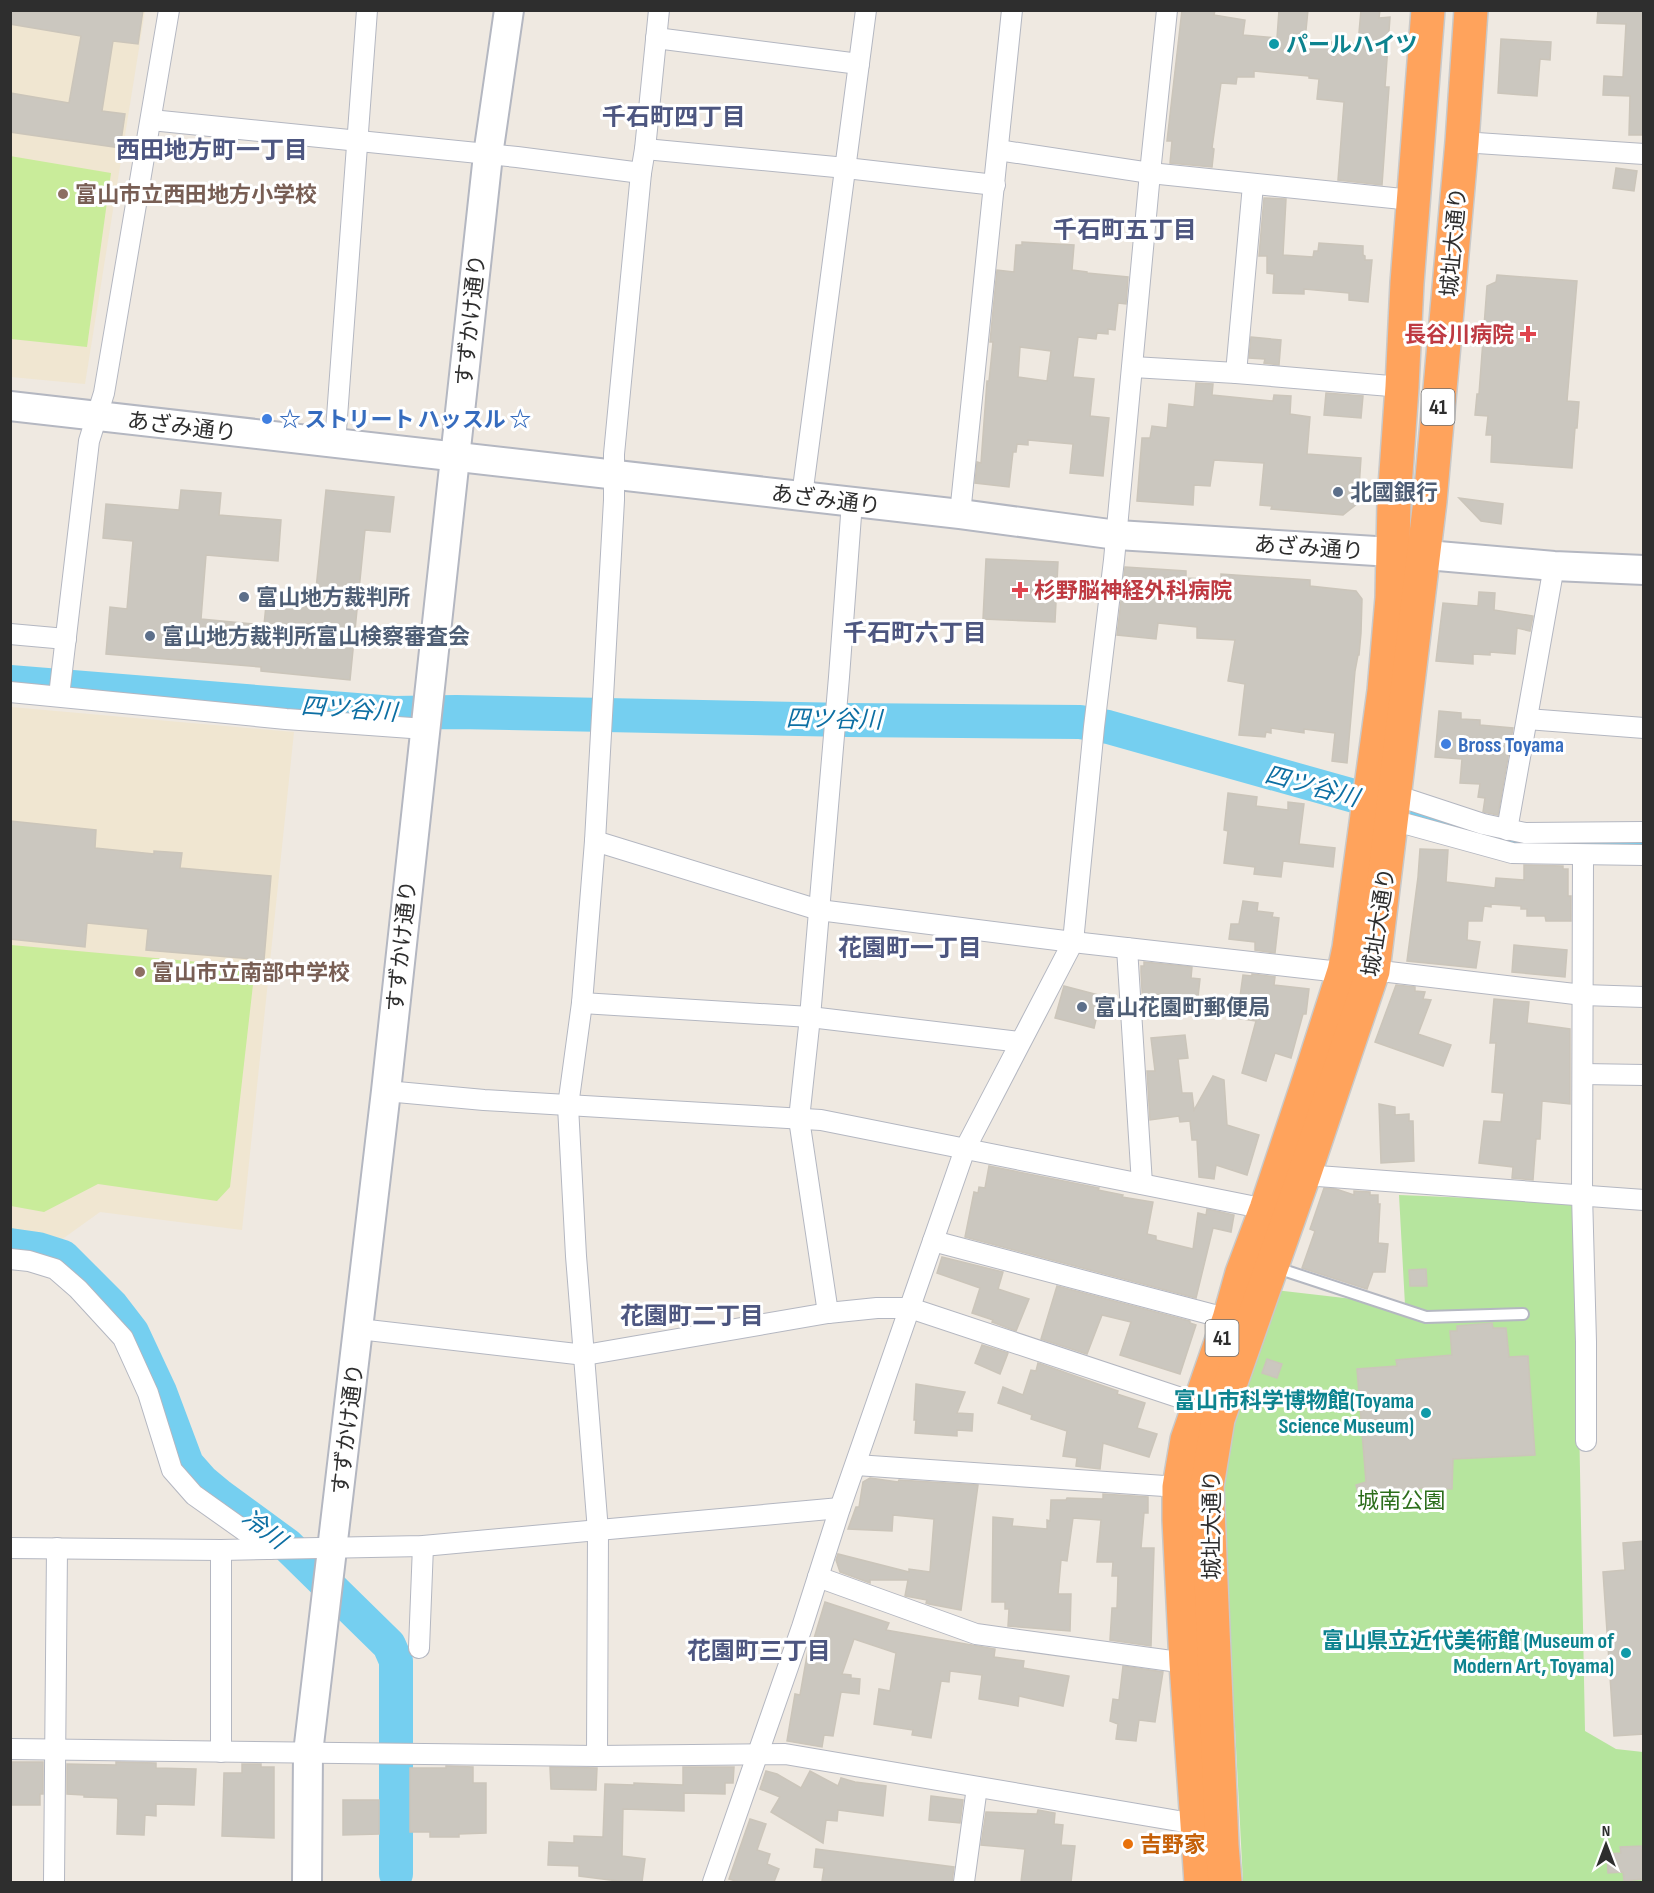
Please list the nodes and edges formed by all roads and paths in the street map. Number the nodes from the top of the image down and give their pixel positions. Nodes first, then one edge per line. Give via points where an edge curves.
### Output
1 (169, 10) edge
2 (367, 10) edge
3 (509, 10) edge
4 (659, 10) edge
5 (866, 10) edge
6 (1012, 10) edge
7 (1167, 10) edge
8 (1428, 10) edge
9 (1471, 10) edge
10 (656, 38) junction
11 (859, 64) junction
12 (151, 120) junction
13 (358, 140) junction
14 (1462, 142) junction
15 (645, 149) junction
16 (999, 150) junction
17 (1644, 154) edge
18 (488, 155) junction
19 (846, 168) junction
20 (641, 173) junction
21 (1150, 173) junction
22 (995, 185) junction
23 (1253, 185) junction
24 (1412, 200) junction
25 (1133, 367) junction
26 (1236, 373) junction
27 (1402, 387) junction
28 (10, 406) edge
29 (96, 416) junction
30 (335, 444) junction
31 (455, 456) junction
32 (614, 474) junction
33 (802, 496) junction
34 (852, 502) junction
35 (960, 514) junction
36 (1117, 535) junction
37 (1408, 554) junction
38 (1554, 566) junction
39 (1644, 570) edge
40 (10, 634) edge
41 (66, 639) junction
42 (10, 692) edge
43 (59, 696) junction
44 (1527, 719) junction
45 (1644, 728) edge
46 (425, 729) junction
47 (1385, 806) junction
48 (1507, 830) junction
49 (1644, 832) edge
50 (595, 841) junction
51 (1583, 855) junction
52 (1644, 855) edge
53 (819, 910) junction
54 (1073, 942) junction
55 (1127, 948) junction
56 (1359, 971) junction
57 (1583, 995) junction
58 (1644, 997) edge
59 (582, 1003) junction
60 (810, 1017) junction
61 (1020, 1042) junction
62 (1582, 1074) junction
63 (1644, 1075) edge
64 (386, 1090) junction
65 (568, 1106) junction
66 (799, 1119) junction
67 (966, 1149) junction
68 (1304, 1175) junction
69 (1142, 1184) junction
70 (1582, 1194) junction
71 (1644, 1200) edge
72 (1266, 1209) junction
73 (933, 1242) junction
74 (10, 1259) edge
75 (1271, 1266) junction
76 (910, 1308) junction
77 (828, 1313) junction
78 (1523, 1314) dead end
79 (1229, 1319) junction
80 (359, 1329) junction
81 (585, 1355) junction
82 (1199, 1404) junction
83 (1586, 1441) dead end
84 (856, 1465) junction
85 (1179, 1487) junction
86 (840, 1508) junction
87 (598, 1531) junction
88 (423, 1546) junction
89 (10, 1548) edge
90 (57, 1548) junction
91 (333, 1548) junction
92 (270, 1549) junction
93 (221, 1551) junction
94 (818, 1577) junction
95 (419, 1648) dead end
96 (1186, 1663) junction
97 (10, 1749) edge
98 (55, 1749) junction
99 (221, 1752) junction
100 (308, 1753) junction
101 (758, 1755) junction
102 (597, 1756) junction
103 (977, 1787) junction
104 (1196, 1824) junction
105 (54, 1882) edge
106 (307, 1882) edge
107 (713, 1882) edge
108 (964, 1882) edge
109 (1201, 1882) edge
110 (1225, 1882) edge

1 - 12 street
2 - 13 street
3 - 18 street, すずかけ通り
4 - 10 street
5 - 11 street
6 - 16 street
7 - 21 street
8 - 24 highway, 城址大通り / 41
9 - 14 highway, 城址大通り / 41
10 - 11 street
10 - 15 street
11 - 19 street
12 - 13 street
12 - 29 street via 104,393
13 - 18 street
13 - 30 street
14 - 17 street
14 - 37 highway, 城址大通り / 41 via 1430,501
15 - 19 street
15 - 20 street
16 - 21 street
16 - 22 street
18 - 20 street
18 - 31 street, すずかけ通り
19 - 22 street
19 - 33 street
20 - 32 street
21 - 23 street
21 - 25 street
22 - 35 street
23 - 24 street
23 - 26 street
24 - 27 highway, 城址大通り / 41
25 - 26 street
25 - 36 street
26 - 27 street
27 - 37 highway, 城址大通り / 41
28 - 29 street, あざみ通り
29 - 30 street, あざみ通り
29 - 41 street via 89,441
30 - 31 street, あざみ通り
31 - 32 street, あざみ通り
31 - 46 street, すずかけ通り
32 - 33 street, あざみ通り
32 - 50 street
33 - 34 street, あざみ通り
34 - 35 street, あざみ通り
34 - 53 street
35 - 36 street, あざみ通り
36 - 37 street, あざみ通り
36 - 54 street
37 - 38 street, あざみ通り
37 - 47 highway, 城址大通り / 41 via 1392,598 1387,656
38 - 39 street, あざみ通り
38 - 44 street
40 - 41 street
41 - 43 street
42 - 43 street
43 - 46 street
44 - 45 street
44 - 48 street
46 - 64 street, すずかけ通り
47 - 48 street
47 - 51 street via 1512,853
47 - 56 highway, 城址大通り / 41
48 - 49 street
50 - 53 street
50 - 59 street
51 - 52 street
51 - 57 street
53 - 54 street
53 - 60 street
54 - 55 street
54 - 61 street
55 - 56 street
55 - 69 street
56 - 57 street
56 - 68 highway, 城址大通り / 41
56 - 72 highway, 城址大通り / 41
57 - 58 street
57 - 62 street
59 - 60 street
59 - 65 street
60 - 61 street
60 - 66 street
61 - 67 street
62 - 63 street
62 - 70 street
64 - 65 street
64 - 80 street, すずかけ通り
65 - 66 street
65 - 81 street
66 - 67 street
66 - 77 street
67 - 69 street
67 - 73 street
68 - 70 street
68 - 75 highway, 城址大通り / 41
69 - 72 street
70 - 71 street
70 - 83 street
72 - 79 highway, 城址大通り / 41
73 - 76 street
73 - 79 street
74 - 92 street via 55,1269 101,1313 123,1338 148,1393 172,1470 194,1495
75 - 78 lane via 1426,1317
75 - 110 highway, 城址大通り / 41 via 1218,1419 1207,1486
76 - 77 street
76 - 82 street
76 - 84 street
77 - 81 street
79 - 82 highway, 城址大通り / 41
80 - 81 street
80 - 91 street, すずかけ通り
81 - 87 street
82 - 85 highway, 城址大通り / 41 via 1187,1440
84 - 85 street
84 - 86 street
85 - 96 highway, 城址大通り / 41
86 - 87 street
86 - 94 street
87 - 88 street
87 - 102 street
88 - 91 street
88 - 95 street
89 - 90 street
90 - 93 street
90 - 98 street
91 - 92 street
91 - 100 street, すずかけ通り
92 - 93 street
93 - 99 street
94 - 96 street via 976,1634
94 - 101 street
96 - 104 highway, 城址大通り / 41
97 - 98 street
98 - 99 street
98 - 105 street
99 - 100 street
100 - 102 street
100 - 106 street, すずかけ通り
101 - 102 street
101 - 103 street via 785,1754
101 - 107 street
103 - 104 street
103 - 108 street
104 - 109 highway, 城址大通り / 41

